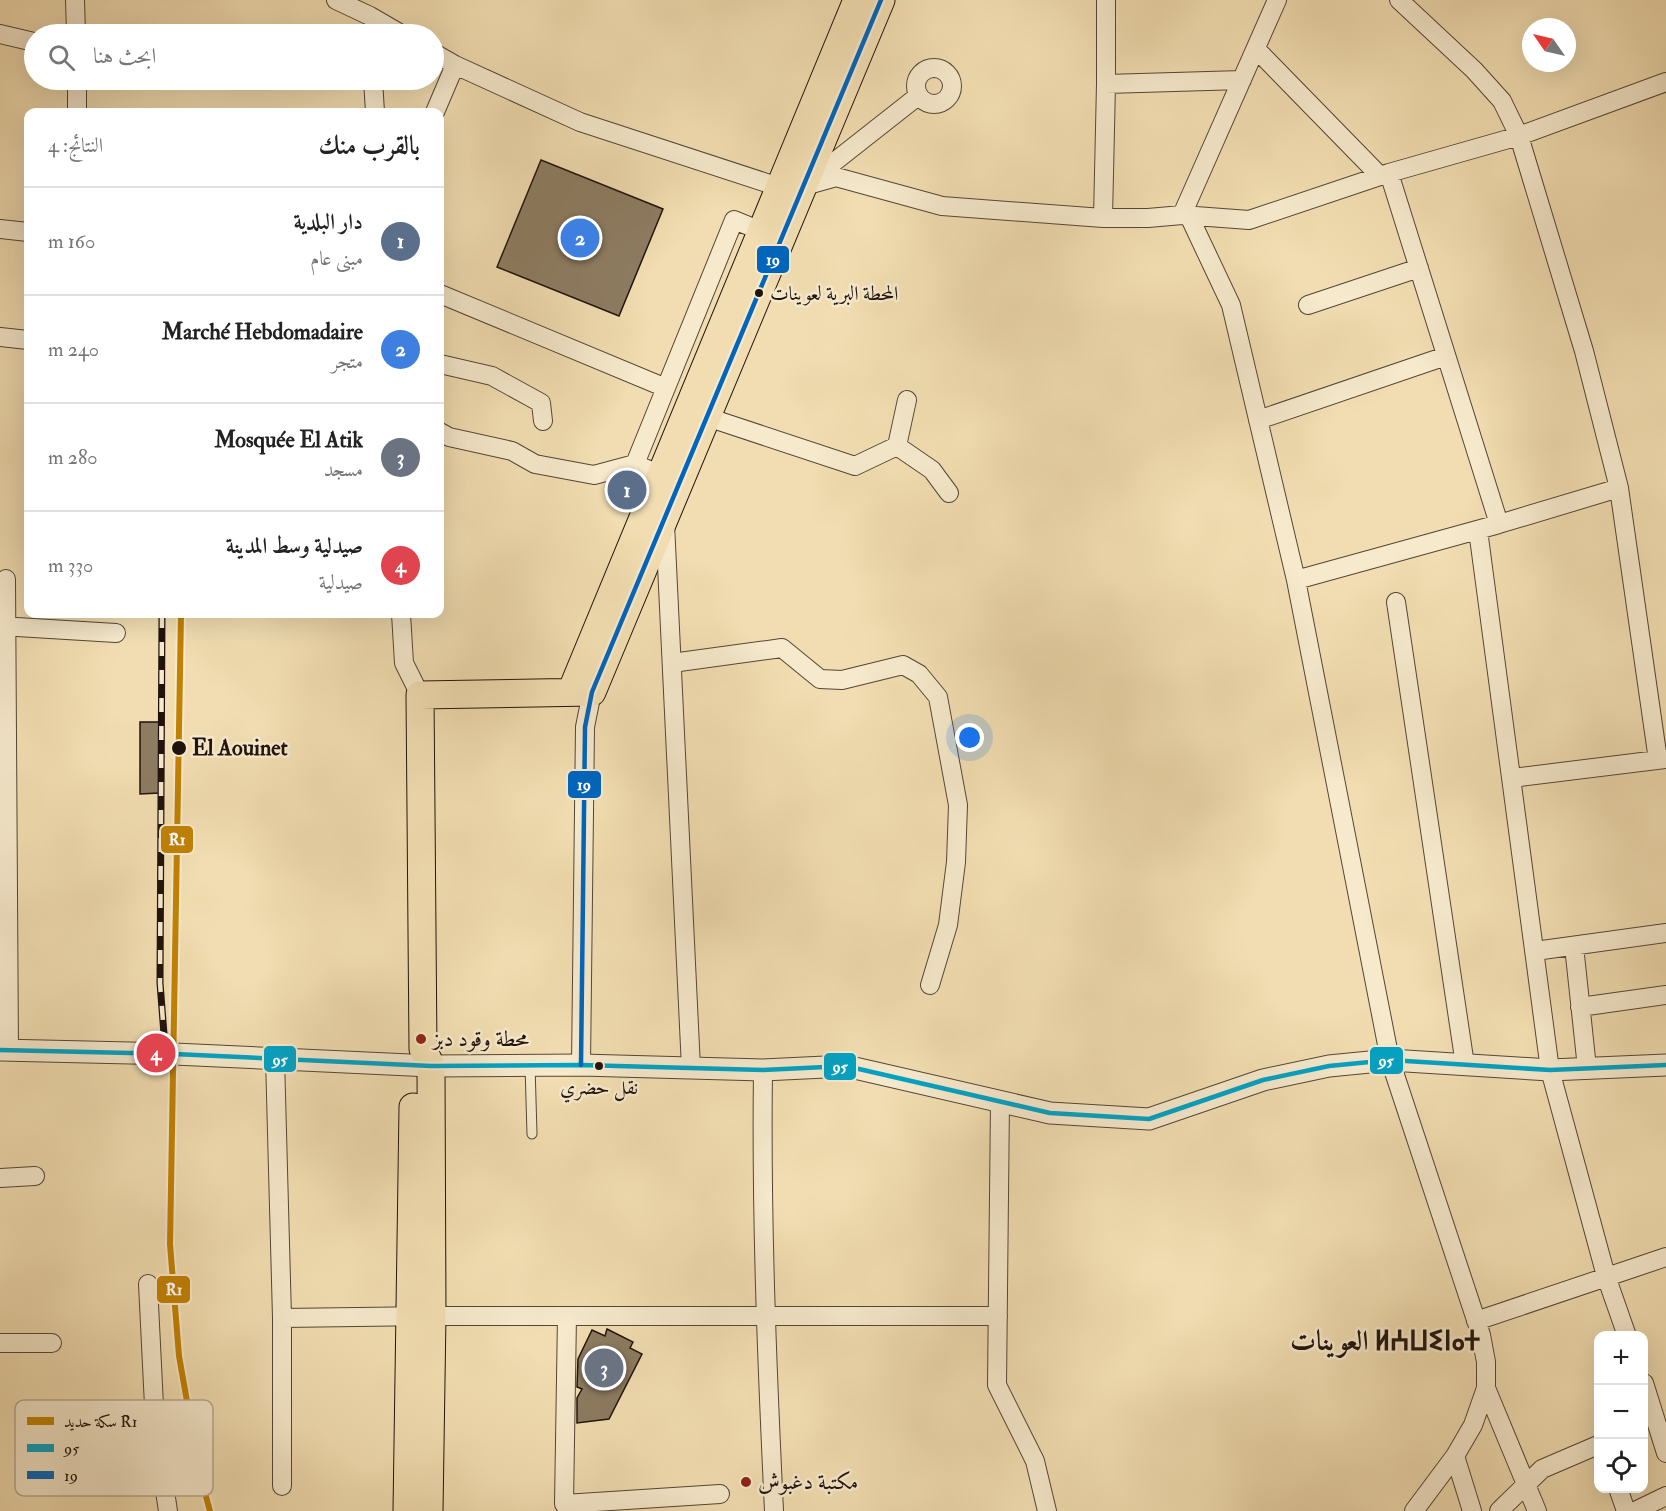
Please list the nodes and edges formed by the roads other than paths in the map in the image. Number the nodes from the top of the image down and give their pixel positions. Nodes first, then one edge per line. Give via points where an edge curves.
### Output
1 (75, 0) edge
2 (336, 0) edge
3 (1106, 0) edge
4 (1277, 0) edge
5 (1400, 0) edge
6 (869, 2) edge
7 (370, 16) junction
8 (76, 24) edge
9 (370, 24) edge
10 (384, 24) edge
11 (0, 34) edge
12 (24, 40) edge
13 (1256, 49) junction
14 (444, 59) edge
15 (454, 65) junction
16 (1242, 80) junction
17 (1666, 82) edge
18 (1106, 84) junction
19 (77, 90) edge
20 (374, 90) edge
21 (444, 90) edge
22 (444, 90) edge
23 (918, 96) dead end
24 (77, 108) edge
25 (375, 108) edge
26 (437, 108) edge
27 (1519, 136) junction
28 (1384, 174) junction
29 (791, 186) junction
30 (1186, 215) junction
31 (1103, 218) junction
32 (0, 229) edge
33 (761, 231) junction
34 (24, 232) edge
35 (1419, 268) junction
36 (444, 296) edge
37 (1308, 305) dead end
38 (0, 337) edge
39 (24, 340) edge
40 (1446, 356) junction
41 (444, 365) edge
42 (666, 388) junction
43 (907, 400) dead end
44 (707, 417) junction
45 (1258, 420) junction
46 (543, 421) dead end
47 (444, 434) edge
48 (897, 446) junction
49 (635, 464) junction
50 (661, 475) junction
51 (1619, 488) junction
52 (949, 493) dead end
53 (665, 516) junction
54 (1499, 524) junction
55 (1478, 530) junction
56 (6, 579) dead end
57 (1296, 580) junction
58 (1396, 602) dead end
59 (402, 618) edge
60 (3, 626) edge
61 (116, 633) dead end
62 (672, 663) junction
63 (582, 692) junction
64 (420, 695) junction
65 (1662, 759) edge
66 (1512, 778) junction
67 (1666, 933) edge
68 (1574, 946) junction
69 (1535, 951) junction
70 (930, 985) dead end
71 (1666, 995) edge
72 (1580, 1007) junction
73 (5, 1051) edge
74 (275, 1058) junction
75 (423, 1060) junction
76 (1390, 1060) junction
77 (530, 1065) junction
78 (580, 1065) junction
79 (1465, 1065) junction
80 (1666, 1065) edge
81 (691, 1068) junction
82 (1587, 1068) junction
83 (763, 1070) junction
84 (1550, 1070) junction
85 (1000, 1101) junction
86 (532, 1134) dead end
87 (35, 1176) dead end
88 (0, 1178) edge
89 (1666, 1257) edge
90 (1606, 1276) junction
91 (148, 1284) dead end
92 (420, 1316) junction
93 (567, 1316) junction
94 (998, 1316) junction
95 (765, 1317) junction
96 (282, 1318) junction
97 (1476, 1320) junction
98 (1626, 1331) edge
99 (0, 1343) edge
100 (52, 1343) dead end
101 (1644, 1385) edge
102 (1486, 1388) junction
103 (154, 1400) edge
104 (1650, 1423) edge
105 (1594, 1447) edge
106 (1666, 1453) edge
107 (1455, 1456) junction
108 (282, 1486) dead end
109 (1526, 1487) junction
110 (1619, 1493) edge
111 (720, 1494) dead end
112 (166, 1496) edge
113 (1666, 1496) edge
114 (418, 1503) edge
115 (648, 1505) edge
116 (168, 1511) edge
117 (774, 1511) edge
118 (1047, 1511) edge
119 (1414, 1511) edge
120 (1472, 1511) edge
121 (1499, 1511) edge
122 (1536, 1511) edge
123 (1626, 1511) edge
124 (1635, 1511) edge

1 - 8 street
2 - 7 street
3 - 18 street
4 - 13 street
5 - 27 street via 1502,101
6 - 29 main road
7 - 9 street
7 - 10 street
11 - 12 street
13 - 16 street
13 - 28 street
14 - 15 street
15 - 21 street
15 - 29 street via 580,122
16 - 18 street
16 - 30 street
17 - 27 street
18 - 31 street
19 - 24 street
20 - 25 street
22 - 26 street
23 - 29 street
27 - 28 street
27 - 51 street via 1584,351
28 - 30 street via 1249,220
28 - 35 street
29 - 31 street via 836,177 942,206
29 - 33 main road
29 - 44 main road
30 - 31 street
30 - 45 street via 1231,305
32 - 34 street
33 - 42 street via 734,220
33 - 50 main road
35 - 37 street
35 - 40 street
36 - 42 street
38 - 39 street
40 - 45 street
40 - 54 street
41 - 46 street via 492,376 541,404
42 - 49 street
43 - 48 street
44 - 48 street via 855,466
44 - 53 main road
45 - 57 street
47 - 49 street via 512,451 535,465 594,475
48 - 52 street via 932,470
49 - 50 street
50 - 63 main road
51 - 54 street
51 - 65 street
53 - 62 street
53 - 63 main road
54 - 55 street
55 - 57 street
55 - 66 street
56 - 60 street
57 - 76 street
58 - 79 street
59 - 64 street via 404,663
60 - 61 street
60 - 73 street
62 - 70 street via 782,648 820,679 842,680 903,665 919,674 938,697 958,805 948,925
62 - 81 street
63 - 64 main road
63 - 78 street via 585,727
64 - 75 main road
65 - 66 street
66 - 69 street
67 - 68 street
68 - 69 street
68 - 72 street
69 - 84 street
71 - 72 street
72 - 82 street
73 - 74 street
74 - 75 street
74 - 96 street
75 - 77 street
75 - 92 main road
76 - 79 street
76 - 85 street via 1329,1066 1263,1080 1149,1119 1050,1113
76 - 97 street
77 - 78 street
77 - 86 lane
78 - 81 street
79 - 84 street
80 - 82 street
81 - 83 street
82 - 84 street
83 - 85 street via 846,1066
83 - 95 street
84 - 90 street
85 - 94 street
87 - 88 street
89 - 90 street
90 - 97 street
90 - 98 street
91 - 103 street
92 - 93 street
92 - 96 street
92 - 114 main road
93 - 95 street
93 - 115 street via 564,1504
94 - 95 street
94 - 118 street via 997,1384 1035,1461
95 - 117 street
96 - 108 street
97 - 102 street via 1486,1362
99 - 100 street
101 - 104 street
102 - 107 street via 1473,1425
102 - 109 street
104 - 106 street
105 - 109 street via 1542,1469
107 - 119 street
107 - 120 street
109 - 121 street
109 - 122 street
110 - 123 street
111 - 115 street
112 - 116 street
113 - 124 street

